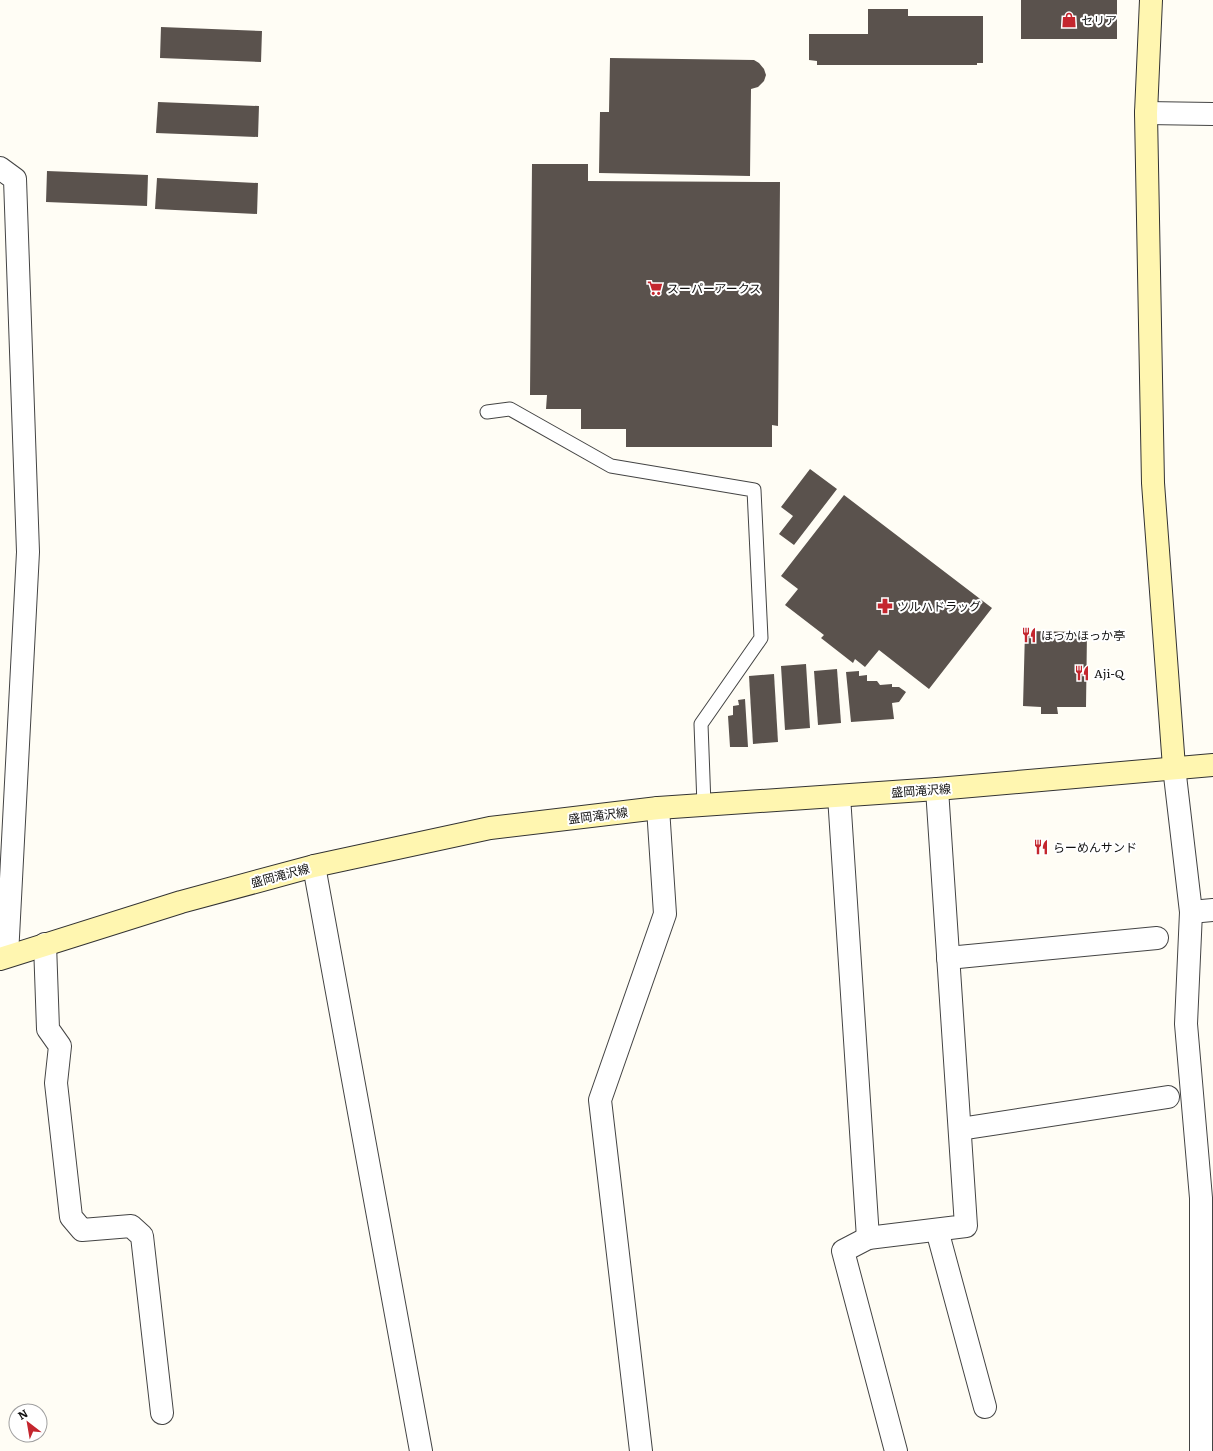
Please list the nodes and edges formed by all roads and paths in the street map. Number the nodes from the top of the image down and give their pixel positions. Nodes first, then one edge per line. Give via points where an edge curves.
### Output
1 (1151, 0) edge
2 (1146, 113) junction
3 (1213, 114) edge
4 (0, 168) edge
5 (487, 412) dead end
6 (1213, 764) edge
7 (1174, 767) junction
8 (937, 789) junction
9 (839, 796) junction
10 (704, 805) junction
11 (658, 808) junction
12 (314, 866) junction
13 (1213, 910) edge
14 (1191, 912) junction
15 (1157, 938) dead end
16 (45, 944) junction
17 (4, 958) edge
18 (948, 958) junction
19 (1168, 1097) dead end
20 (960, 1129) junction
21 (1207, 1198) edge
22 (936, 1230) junction
23 (868, 1238) junction
24 (984, 1407) dead end
25 (162, 1413) dead end
26 (421, 1451) edge
27 (641, 1451) edge
28 (896, 1451) edge
29 (1201, 1451) edge

1 - 2 main road
2 - 3 street
2 - 7 main road via 1153,483
4 - 17 street via 15,179 28,552
5 - 10 lane via 510,409 611,466 754,490 761,638 700,724
6 - 7 main road, 盛岡滝沢線
7 - 8 main road, 盛岡滝沢線
7 - 14 street
8 - 9 main road, 盛岡滝沢線
8 - 18 street
9 - 10 main road, 盛岡滝沢線
9 - 23 street
10 - 11 main road, 盛岡滝沢線
11 - 12 main road, 盛岡滝沢線 via 490,828
11 - 27 street via 665,914 600,1100
12 - 16 main road, 盛岡滝沢線 via 181,902
12 - 26 street
13 - 14 street
14 - 21 street via 1186,1024
15 - 18 street
16 - 17 main road, 盛岡滝沢線
16 - 25 street via 48,1029 60,1046 56,1083 71,1217 82,1230 131,1226 142,1236
18 - 20 street
19 - 20 street
20 - 22 street via 966,1226
21 - 29 street
22 - 23 street
22 - 24 street
23 - 28 street via 843,1251

